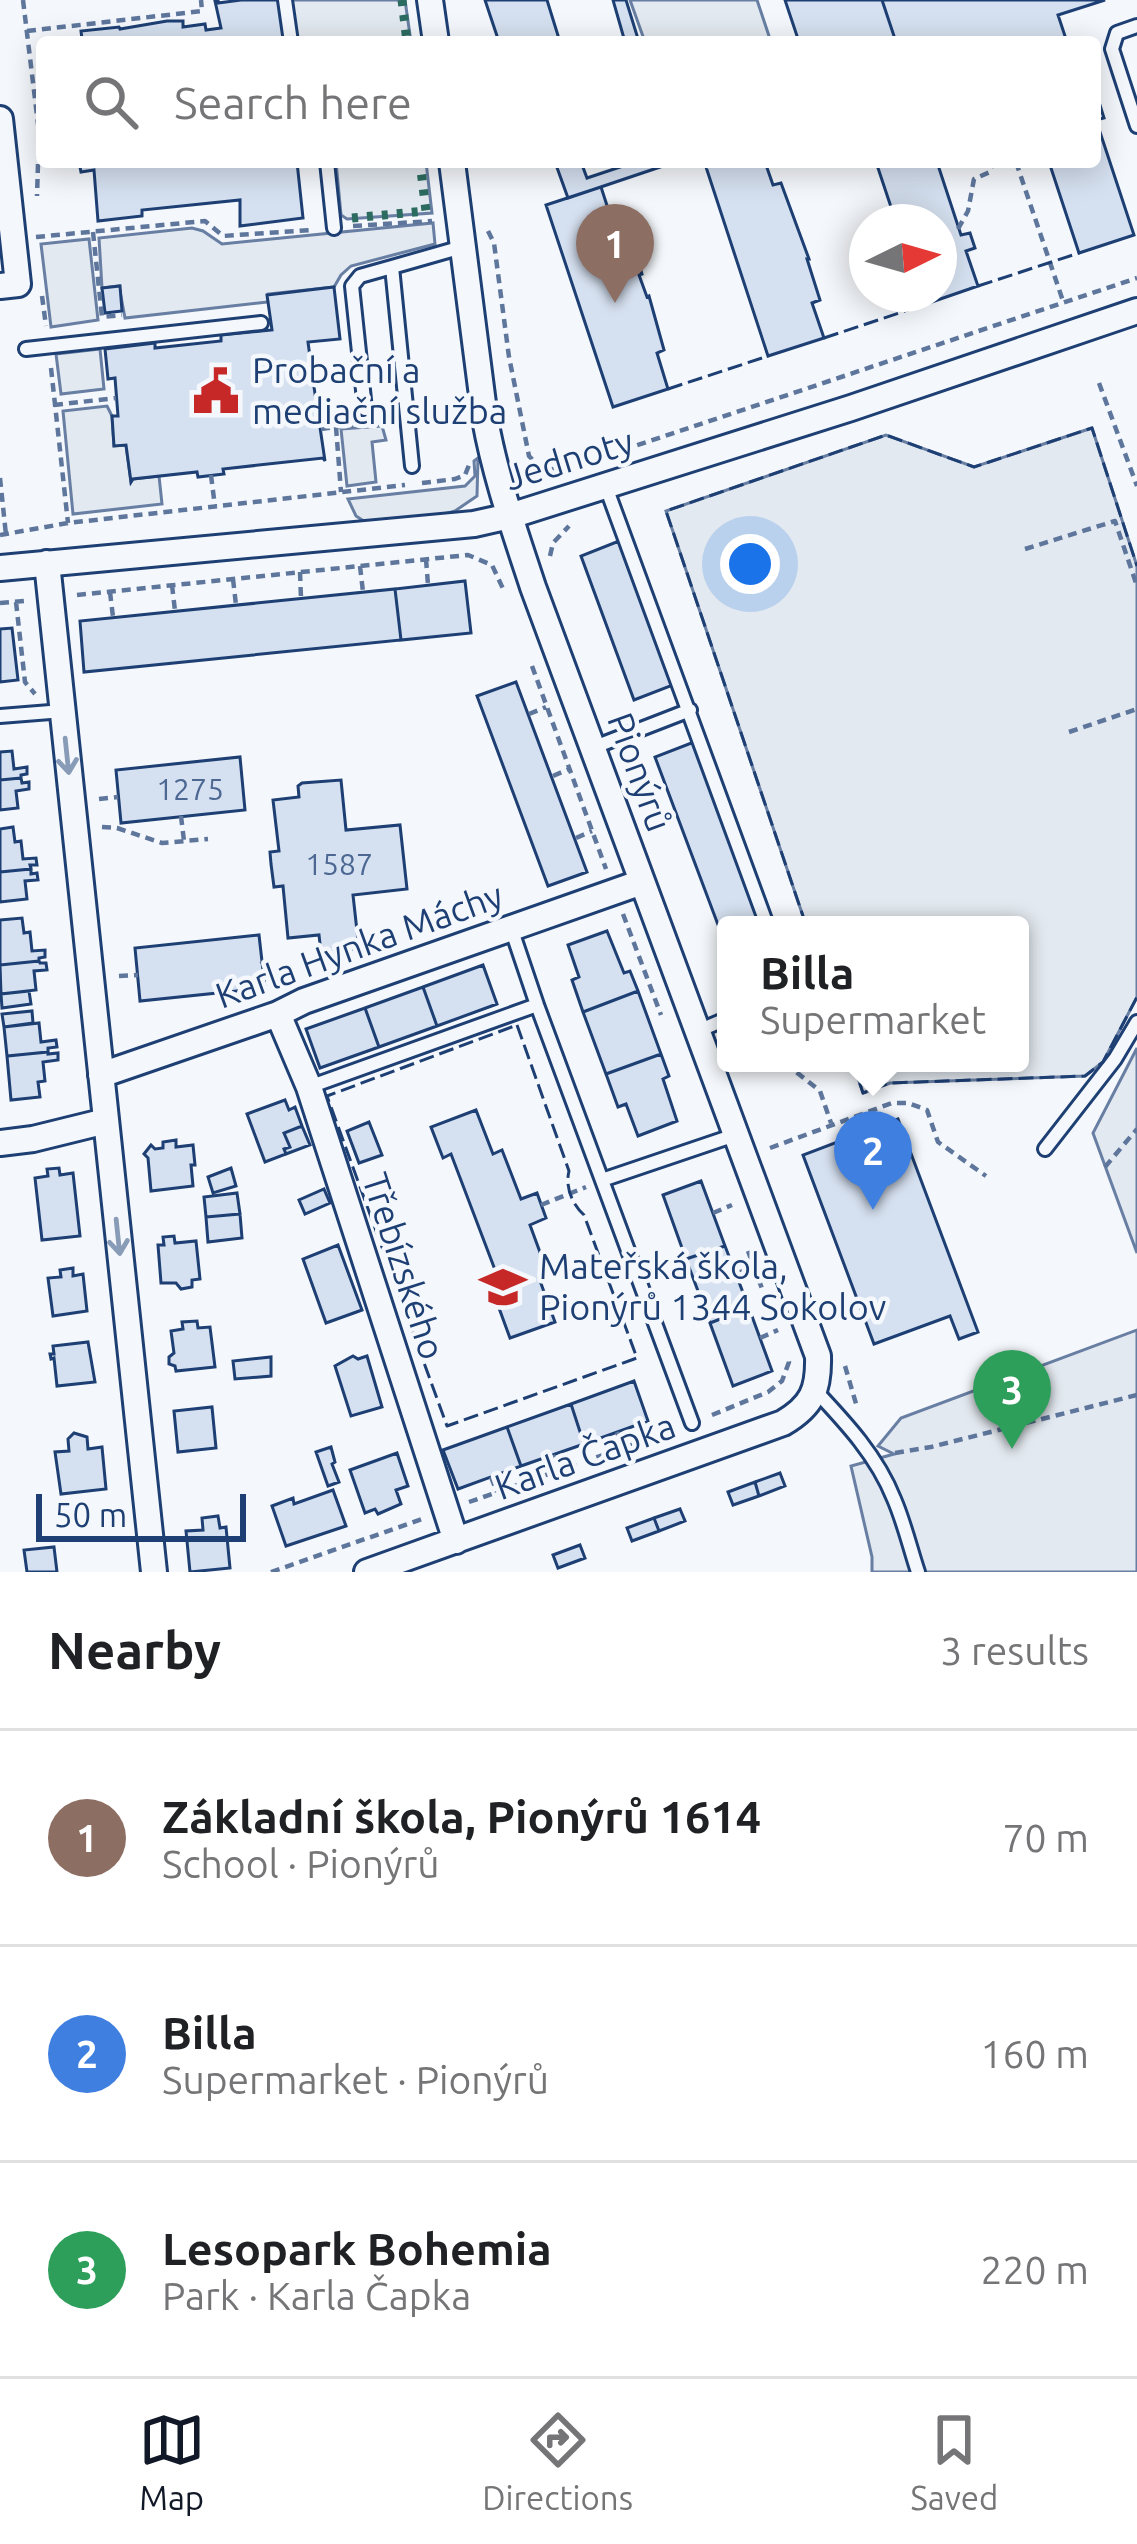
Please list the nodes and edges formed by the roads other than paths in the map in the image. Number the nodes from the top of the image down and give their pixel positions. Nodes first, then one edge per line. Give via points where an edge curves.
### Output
1 (285, 0) edge
2 (430, 0) edge
3 (1137, 26) edge
4 (290, 36) edge
5 (435, 36) edge
6 (0, 119) edge
7 (1137, 126) edge
8 (328, 168) edge
9 (453, 168) edge
10 (334, 228) road end
11 (462, 248) junction
12 (392, 267) junction
13 (20, 283) edge
14 (1137, 311) edge
15 (261, 323) dead end
16 (26, 349) dead end
17 (365, 409) dead end
18 (412, 466) dead end
19 (605, 485) junction
20 (510, 516) junction
21 (47, 562) junction
22 (0, 568) edge
23 (690, 710) junction
24 (62, 711) junction
25 (0, 716) edge
26 (592, 748) junction
27 (642, 882) junction
28 (764, 916) edge
29 (511, 927) junction
30 (537, 1005) junction
31 (278, 1014) junction
32 (1137, 1022) edge
33 (717, 1023) edge
34 (698, 1030) junction
35 (101, 1075) junction
36 (309, 1087) junction
37 (106, 1121) junction
38 (735, 1135) junction
39 (0, 1143) edge
40 (1045, 1149) dead end
41 (602, 1180) junction
42 (815, 1390) junction
43 (692, 1424) road end
44 (456, 1541) junction
45 (432, 1562) edge
46 (154, 1572) edge
47 (367, 1572) edge
48 (918, 1572) edge

1 - 4 lane
2 - 5 street
3 - 7 lane via 1117,33 1112,49
6 - 13 street
8 - 10 lane
9 - 11 street, Pionýrů
11 - 12 lane
11 - 20 street, Pionýrů via 490,446
12 - 17 lane via 352,286
12 - 18 lane
14 - 19 street, Jednoty
15 - 16 lane
19 - 20 street, Jednoty
19 - 23 lane
20 - 21 street, Jednoty
20 - 26 street, Pionýrů
21 - 22 street, Jednoty
21 - 24 street
23 - 26 lane
23 - 28 lane
24 - 25 lane
24 -> 35 street
26 - 27 street, Pionýrů
27 - 29 street, Karla Hynka Máchy
27 - 34 street, Pionýrů
29 - 30 lane
29 - 31 street, Karla Hynka Máchy
30 - 36 lane
30 - 41 lane
31 - 35 street, Karla Hynka Máchy
31 - 36 street, Třebízského
32 - 40 lane
33 - 34 lane
34 - 38 street, Pionýrů
35 - 37 street
36 - 44 street, Třebízského
37 - 39 street
37 -> 46 street
38 - 41 lane
38 - 42 street, Pionýrů via 818,1356
41 - 43 lane
42 - 44 street, Karla Čapka via 783,1423
42 - 48 lane via 856,1433 894,1497
44 - 45 street, Karla Čapka
45 - 47 street, Karla Čapka

